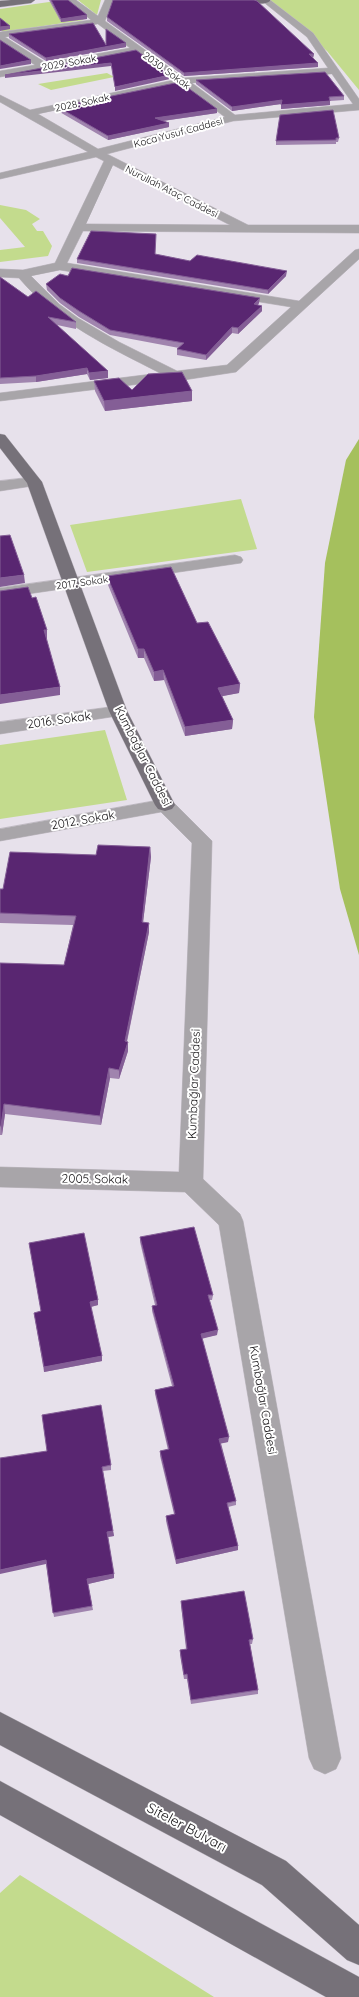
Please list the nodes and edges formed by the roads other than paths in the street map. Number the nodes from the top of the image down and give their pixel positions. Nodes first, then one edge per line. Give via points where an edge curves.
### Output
1 (29, 0) edge
2 (70, 0) edge
3 (109, 0) edge
4 (251, 0) edge
5 (266, 0) edge
6 (0, 4) edge
7 (101, 21) junction
8 (0, 37) edge
9 (138, 49) junction
10 (44, 66) junction
11 (334, 71) junction
12 (0, 74) edge
13 (182, 81) junction
14 (0, 98) edge
15 (359, 106) edge
16 (29, 113) junction
17 (233, 118) junction
18 (97, 154) junction
19 (110, 160) junction
20 (0, 176) edge
21 (77, 227) junction
22 (246, 229) junction
23 (359, 229) edge
24 (359, 253) edge
25 (60, 266) junction
26 (0, 273) edge
27 (24, 274) junction
28 (300, 305) junction
29 (177, 377) junction
30 (0, 397) edge
31 (0, 438) edge
32 (34, 482) junction
33 (0, 486) edge
34 (235, 560) dead end
35 (70, 584) junction
36 (0, 593) edge
37 (118, 711) junction
38 (0, 728) edge
39 (165, 805) junction
40 (0, 835) edge
41 (0, 1177) edge
42 (191, 1182) junction
43 (0, 1728) edge
44 (325, 1758) dead end
45 (4, 1804) edge
46 (359, 1948) edge
47 (359, 1996) edge

1 - 6 main road
2 - 7 street, 2030. Sokak
3 - 7 street
4 - 5 main road
5 - 11 street via 310,35
7 - 8 street
7 - 9 street, 2030. Sokak
8 - 10 street
9 - 10 street, 2029. Sokak
9 - 13 street, 2030. Sokak
10 - 12 street, 2029. Sokak
11 - 13 street, 2028. Sokak
11 - 15 street
13 - 16 street, 2028. Sokak
13 - 17 street, 2030. Sokak
14 - 16 street, Nurullah Ataç Caddesi
15 - 17 street, Koca Yusuf Caddesi
16 - 18 street, Nurullah Ataç Caddesi
17 - 18 street, Koca Yusuf Caddesi
18 - 19 street, Nurullah Ataç Caddesi
18 - 20 street, Koca Yusuf Caddesi
19 - 21 street
19 - 22 street, Nurullah Ataç Caddesi
21 - 22 street
21 - 25 street
22 - 23 street, Nurullah Ataç Caddesi
24 - 28 street
25 - 27 street
25 - 28 street
26 - 27 street
27 - 29 street via 34,289 71,320
28 - 29 street via 231,369
29 - 30 street
31 - 32 main road, Kumbağlar Caddesi
32 - 33 street
32 - 35 main road, Kumbağlar Caddesi
34 - 35 street, 2017. Sokak
35 - 36 street, 2017. Sokak
35 - 37 main road, Kumbağlar Caddesi
37 - 38 street, 2016. Sokak
37 - 39 main road, Kumbağlar Caddesi
39 - 40 street, 2012. Sokak
39 - 42 street, Kumbağlar Caddesi via 202,841
41 - 42 street, 2005. Sokak
42 - 44 street, Kumbağlar Caddesi via 231,1221
43 - 46 main road, Siteler Bulvarı via 274,1873
45 - 47 main road

